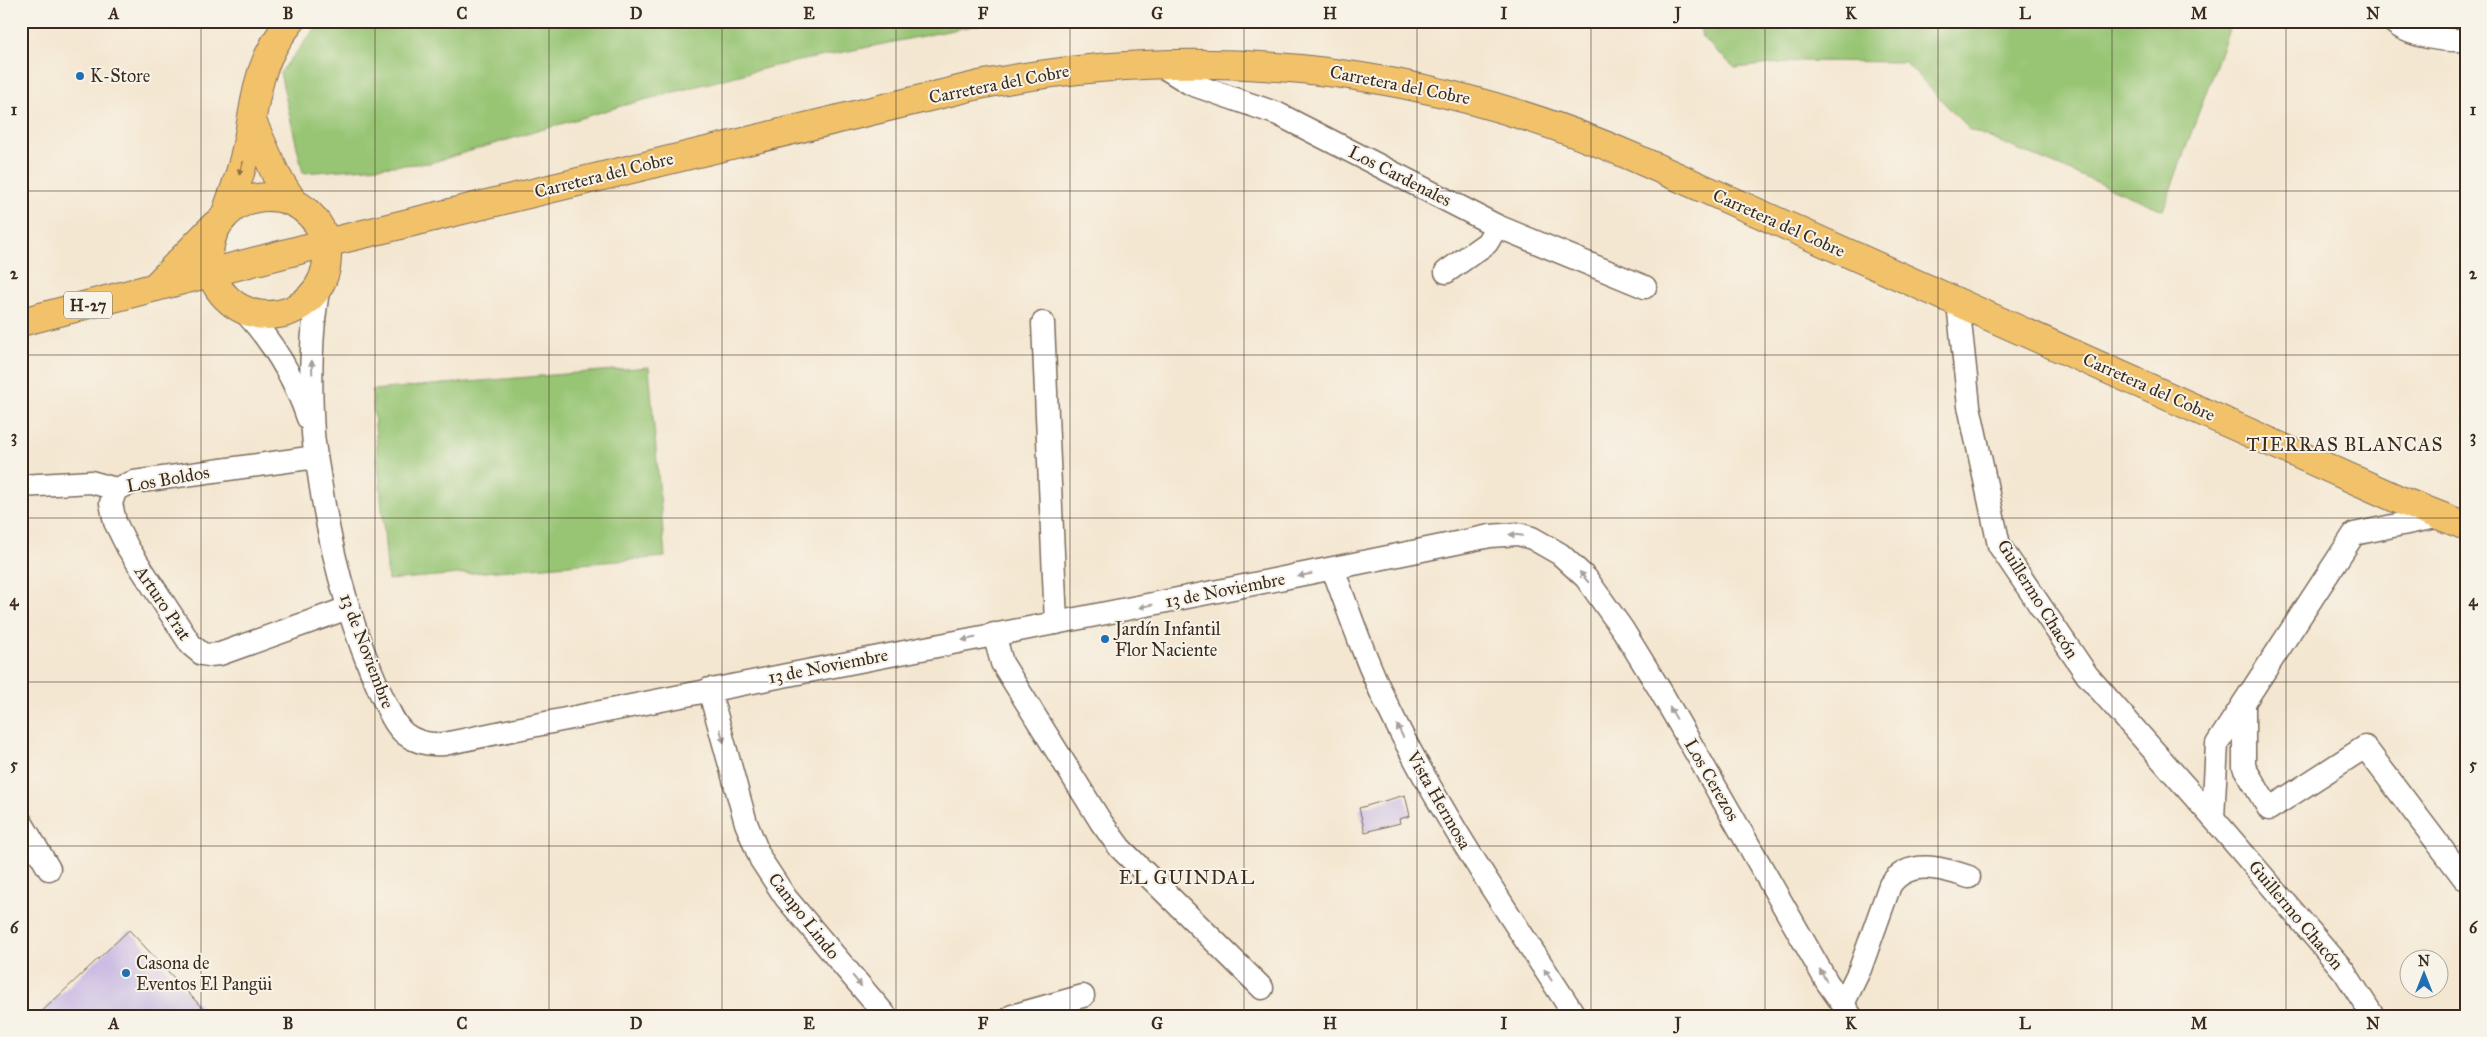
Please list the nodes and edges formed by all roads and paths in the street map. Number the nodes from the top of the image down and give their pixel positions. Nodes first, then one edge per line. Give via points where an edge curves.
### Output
1 (291, 21) edge
2 (2392, 21) edge
3 (2466, 40) edge
4 (1157, 63) junction
5 (252, 121) junction
6 (302, 208) junction
7 (222, 217) junction
8 (1497, 226) junction
9 (395, 227) junction
10 (326, 243) junction
11 (210, 272) junction
12 (1446, 272) dead end
13 (322, 280) junction
14 (155, 287) junction
15 (1645, 287) dead end
16 (1958, 303) junction
17 (236, 306) junction
18 (21, 322) edge
19 (1043, 323) dead end
20 (313, 433) junction
21 (316, 457) junction
22 (21, 486) edge
23 (116, 489) junction
24 (2441, 516) junction
25 (2466, 526) edge
26 (1560, 554) joint
27 (1333, 569) junction
28 (348, 608) junction
29 (1056, 623) junction
30 (994, 634) junction
31 (709, 689) junction
32 (2244, 703) junction
33 (2213, 818) junction
34 (21, 822) edge
35 (49, 869) dead end
36 (1969, 877) dead end
37 (2464, 878) dead end
38 (1262, 988) dead end
39 (1083, 996) dead end
40 (1847, 1010) edge
41 (886, 1016) edge
42 (1012, 1016) edge
43 (1575, 1016) edge
44 (2373, 1016) edge

1 - 5 main road via 264,64
2 - 3 street via 2423,35
4 - 8 street, Los Cardenales via 1191,84 1278,114
4 - 9 main road, Carretera del Cobre / H-27 via 1085,68 979,84
4 - 16 main road, Carretera del Cobre / H-27 via 1248,64 1328,71 1405,83 1496,106 1602,143
5 - 6 main road via 276,175
5 -> 7 main road via 242,166
6 - 7 main road via 279,198 263,196 248,200
6 - 9 main road via 338,221
6 - 10 main road via 320,226
7 - 11 main road via 211,236 208,253
7 - 14 main road
8 - 12 street via 1487,243
8 - 15 street, Los Cardenales
9 - 10 main road, Carretera del Cobre / H-27
9 - 13 main road
10 - 11 main road, Carretera del Cobre / H-27
10 - 13 main road via 327,258
11 - 14 main road, H-27
11 - 17 main road via 216,287
13 - 17 main road via 299,306 286,312 264,315
20 -> 13 street, 13 de Noviembre via 314,311
14 - 17 main road
14 - 18 main road, H-27
16 - 24 main road, Carretera del Cobre / H-27
16 - 33 street, Guillermo Chacón via 1969,406 1999,545 2087,675
17 - 20 street, 13 de Noviembre via 261,330 280,356
19 - 29 street
20 - 21 street, 13 de Noviembre
21 - 23 street, Los Boldos via 149,479
21 - 28 street, 13 de Noviembre via 332,545
22 - 23 street, Los Boldos via 90,482
23 - 28 street, Arturo Prat via 112,495 112,512 128,548 190,645 202,654 220,654
24 - 25 main road, Carretera del Cobre / H-27
24 - 32 street via 2354,534
26 -> 27 street, 13 de Noviembre via 1532,538 1507,534
40 -> 26 street, Los Cerezos via 1827,982 1637,652 1586,578
27 -> 29 street, 13 de Noviembre
43 -> 27 street, Vista Hermosa via 1457,832 1405,741 1372,673
28 - 31 street, 13 de Noviembre via 393,719 405,734 423,743 444,744
29 - 30 street, 13 de Noviembre
30 -> 31 street, 13 de Noviembre
30 - 38 street via 1002,664 1100,822 1120,848
31 -> 41 street, Campo Lindo via 746,822 762,860 786,898
32 - 33 street via 2217,744
32 - 37 street via 2244,768 2269,809 2365,747
33 - 44 street, Guillermo Chacón via 2344,971
34 - 35 street
36 - 40 street via 1934,868 1916,868 1897,875 1890,885
39 - 42 street

